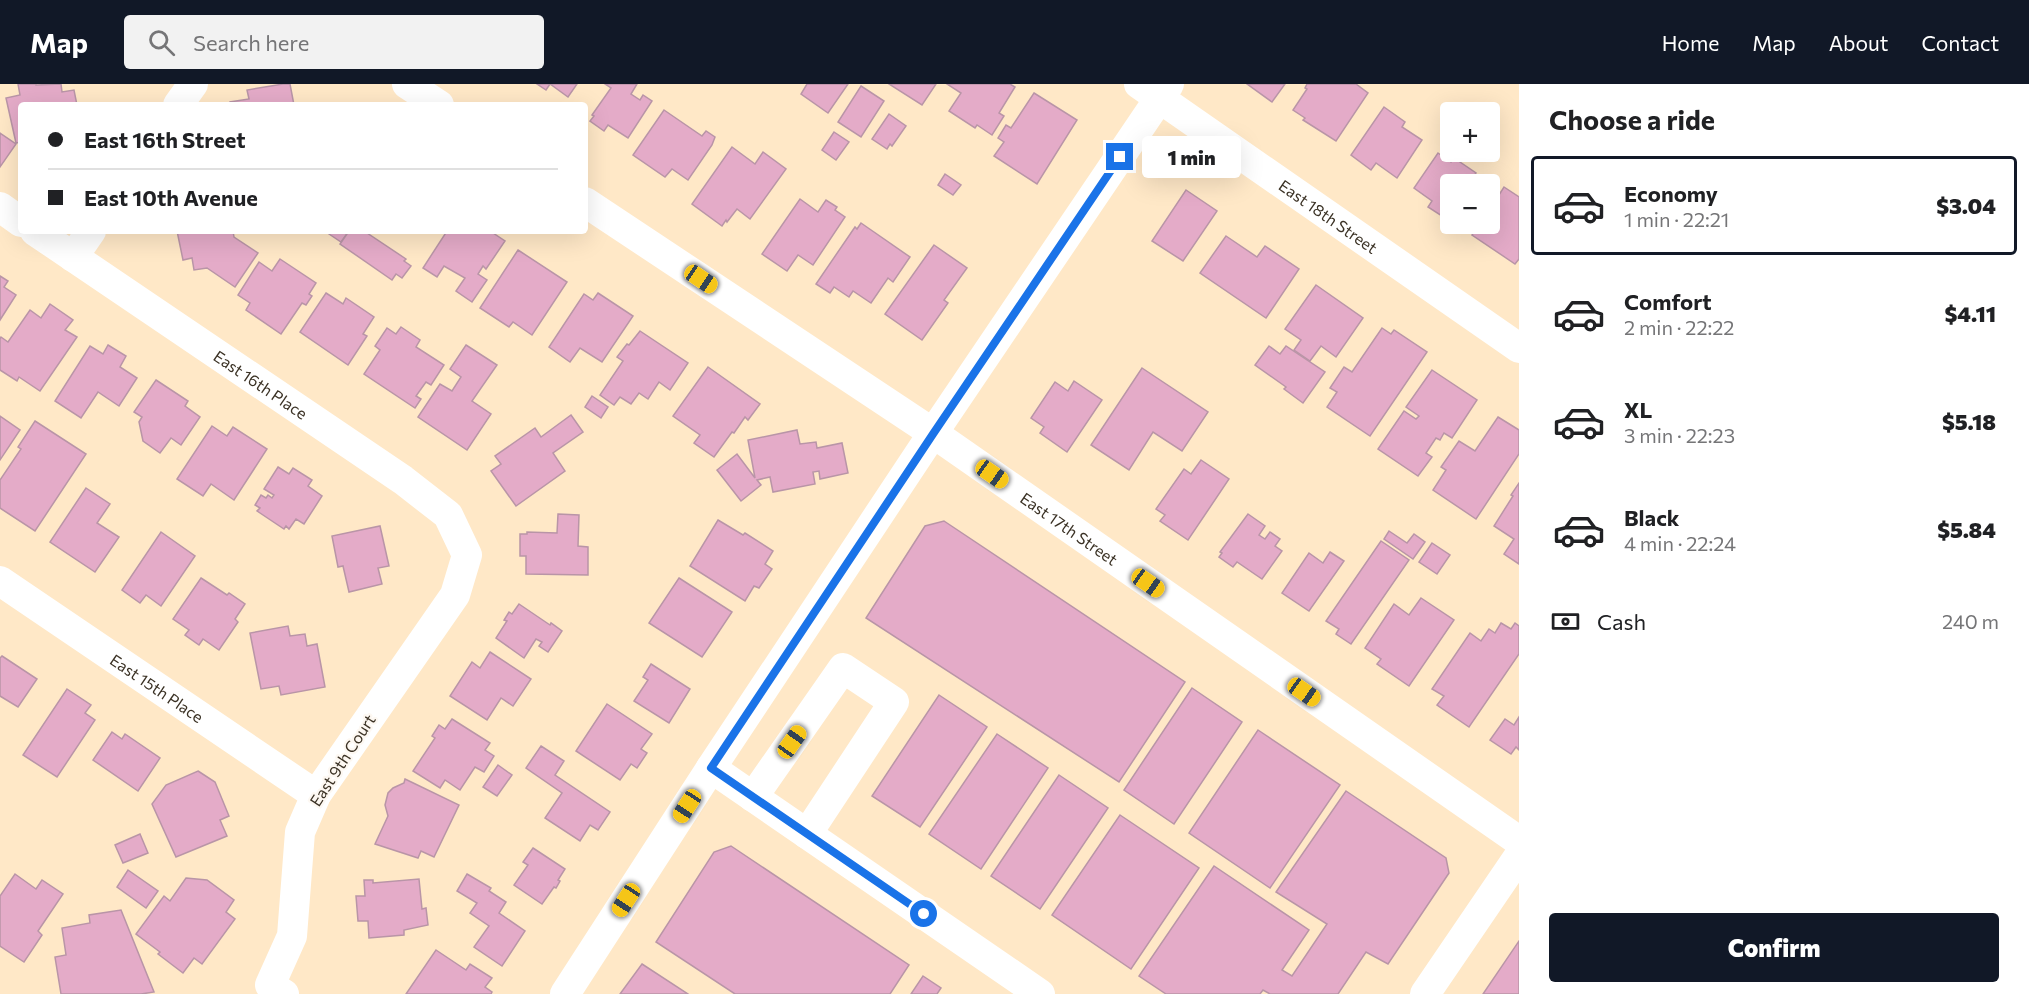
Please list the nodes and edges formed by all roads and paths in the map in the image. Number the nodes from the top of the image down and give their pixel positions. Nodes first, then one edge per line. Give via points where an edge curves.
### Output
1 (193, 84) edge
2 (407, 84) edge
3 (1156, 89) edge
4 (180, 102) edge
5 (434, 102) edge
6 (588, 204) edge
7 (0, 207) edge
8 (18, 220) edge
9 (39, 234) edge
10 (89, 234) edge
11 (73, 257) junction
12 (1519, 348) edge
13 (933, 434) junction
14 (467, 555) joint
15 (0, 581) edge
16 (711, 768) junction
17 (316, 795) junction
18 (753, 797) junction
19 (807, 834) junction
20 (1519, 841) edge
21 (1519, 856) edge
22 (272, 991) edge
23 (565, 994) edge
24 (1040, 994) edge
25 (1425, 994) edge

1 - 4 street
2 - 5 street
3 - 12 street, East 18th Street
3 - 13 street
6 - 13 street, East 17th Street
7 - 8 street
9 - 11 street, East 16th Place
10 - 11 street
11 - 14 street, East 16th Place via 403,480 448,515
13 - 16 street
13 - 20 street, East 17th Street
14 - 17 street, East 9th Court via 455,595
15 - 17 street, East 15th Place
16 - 18 street
16 - 23 street
17 - 22 street, East 9th Court via 300,832 292,936
18 - 19 street
18 - 19 street via 843,668 894,702
19 - 24 street
21 - 25 street

